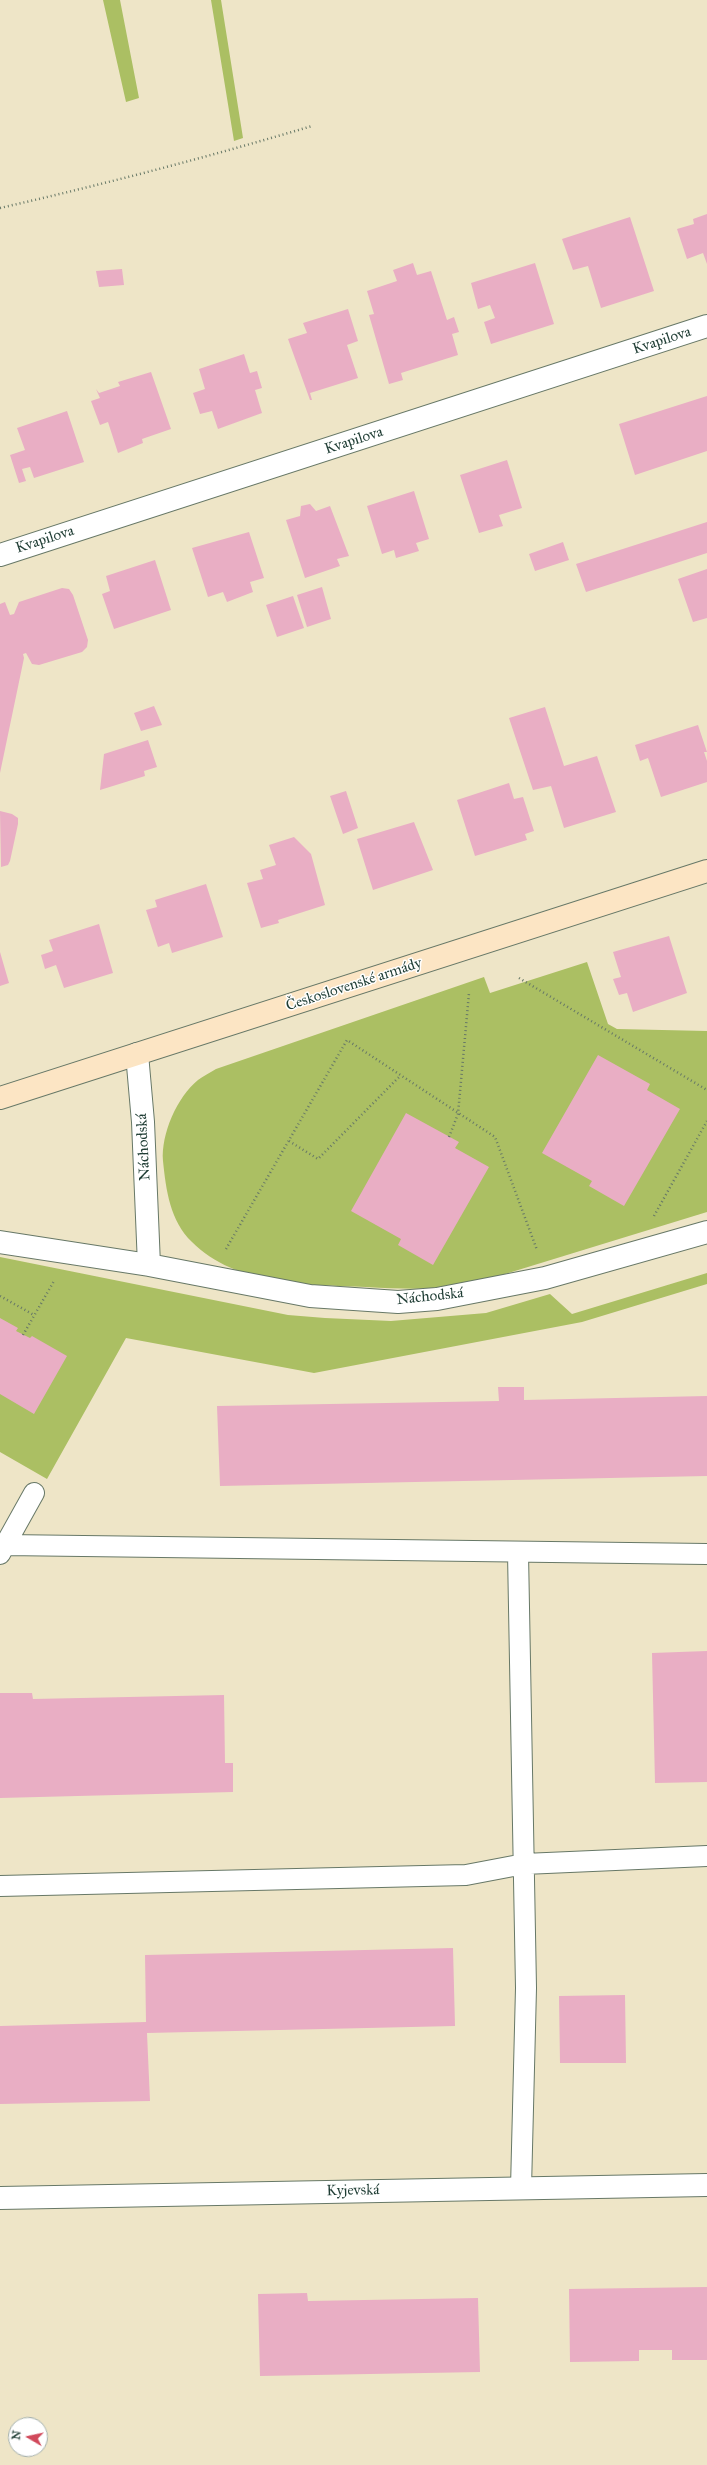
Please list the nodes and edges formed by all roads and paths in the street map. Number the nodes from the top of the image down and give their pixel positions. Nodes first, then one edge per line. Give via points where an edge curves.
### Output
1 (312, 126) dead end
2 (0, 208) edge
3 (707, 326) edge
4 (0, 555) edge
5 (707, 871) edge
6 (519, 978) dead end
7 (469, 993) dead end
8 (137, 1054) junction
9 (400, 1076) junction
10 (707, 1090) edge
11 (0, 1098) edge
12 (458, 1114) junction
13 (707, 1121) edge
14 (449, 1137) dead end
15 (289, 1141) junction
16 (651, 1222) dead end
17 (707, 1232) edge
18 (0, 1242) edge
19 (225, 1252) dead end
20 (539, 1256) dead end
21 (148, 1265) junction
22 (59, 1274) dead end
23 (0, 1296) edge
24 (34, 1315) junction
25 (23, 1335) dead end
26 (34, 1492) dead end
27 (3, 1550) edge
28 (518, 1553) junction
29 (707, 1554) edge
30 (707, 1856) edge
31 (524, 1864) junction
32 (0, 1886) edge
33 (707, 2185) edge
34 (521, 2188) junction
35 (0, 2198) edge

1 - 2 path via 204,158
3 - 4 street, Kvapilova
5 - 8 main road, Československé armády
6 - 10 path
7 - 12 path
8 - 11 main road, Československé armády
8 - 21 street, Náchodská via 143,1122
9 - 12 path
9 - 15 path via 318,1160
9 - 15 path via 347,1040
12 - 14 path
12 - 20 path via 495,1137
13 - 16 path
15 - 19 path
17 - 21 street, Náchodská via 545,1278 437,1299 398,1302 310,1296
18 - 21 street, Náchodská
22 - 24 path
23 - 24 path
24 - 25 path
26 - 27 lane
27 - 28 lane
28 - 29 lane
28 - 31 lane
30 - 31 lane
31 - 32 lane via 466,1875
31 - 34 lane via 526,1988
33 - 34 street, Kyjevská
34 - 35 street, Kyjevská

